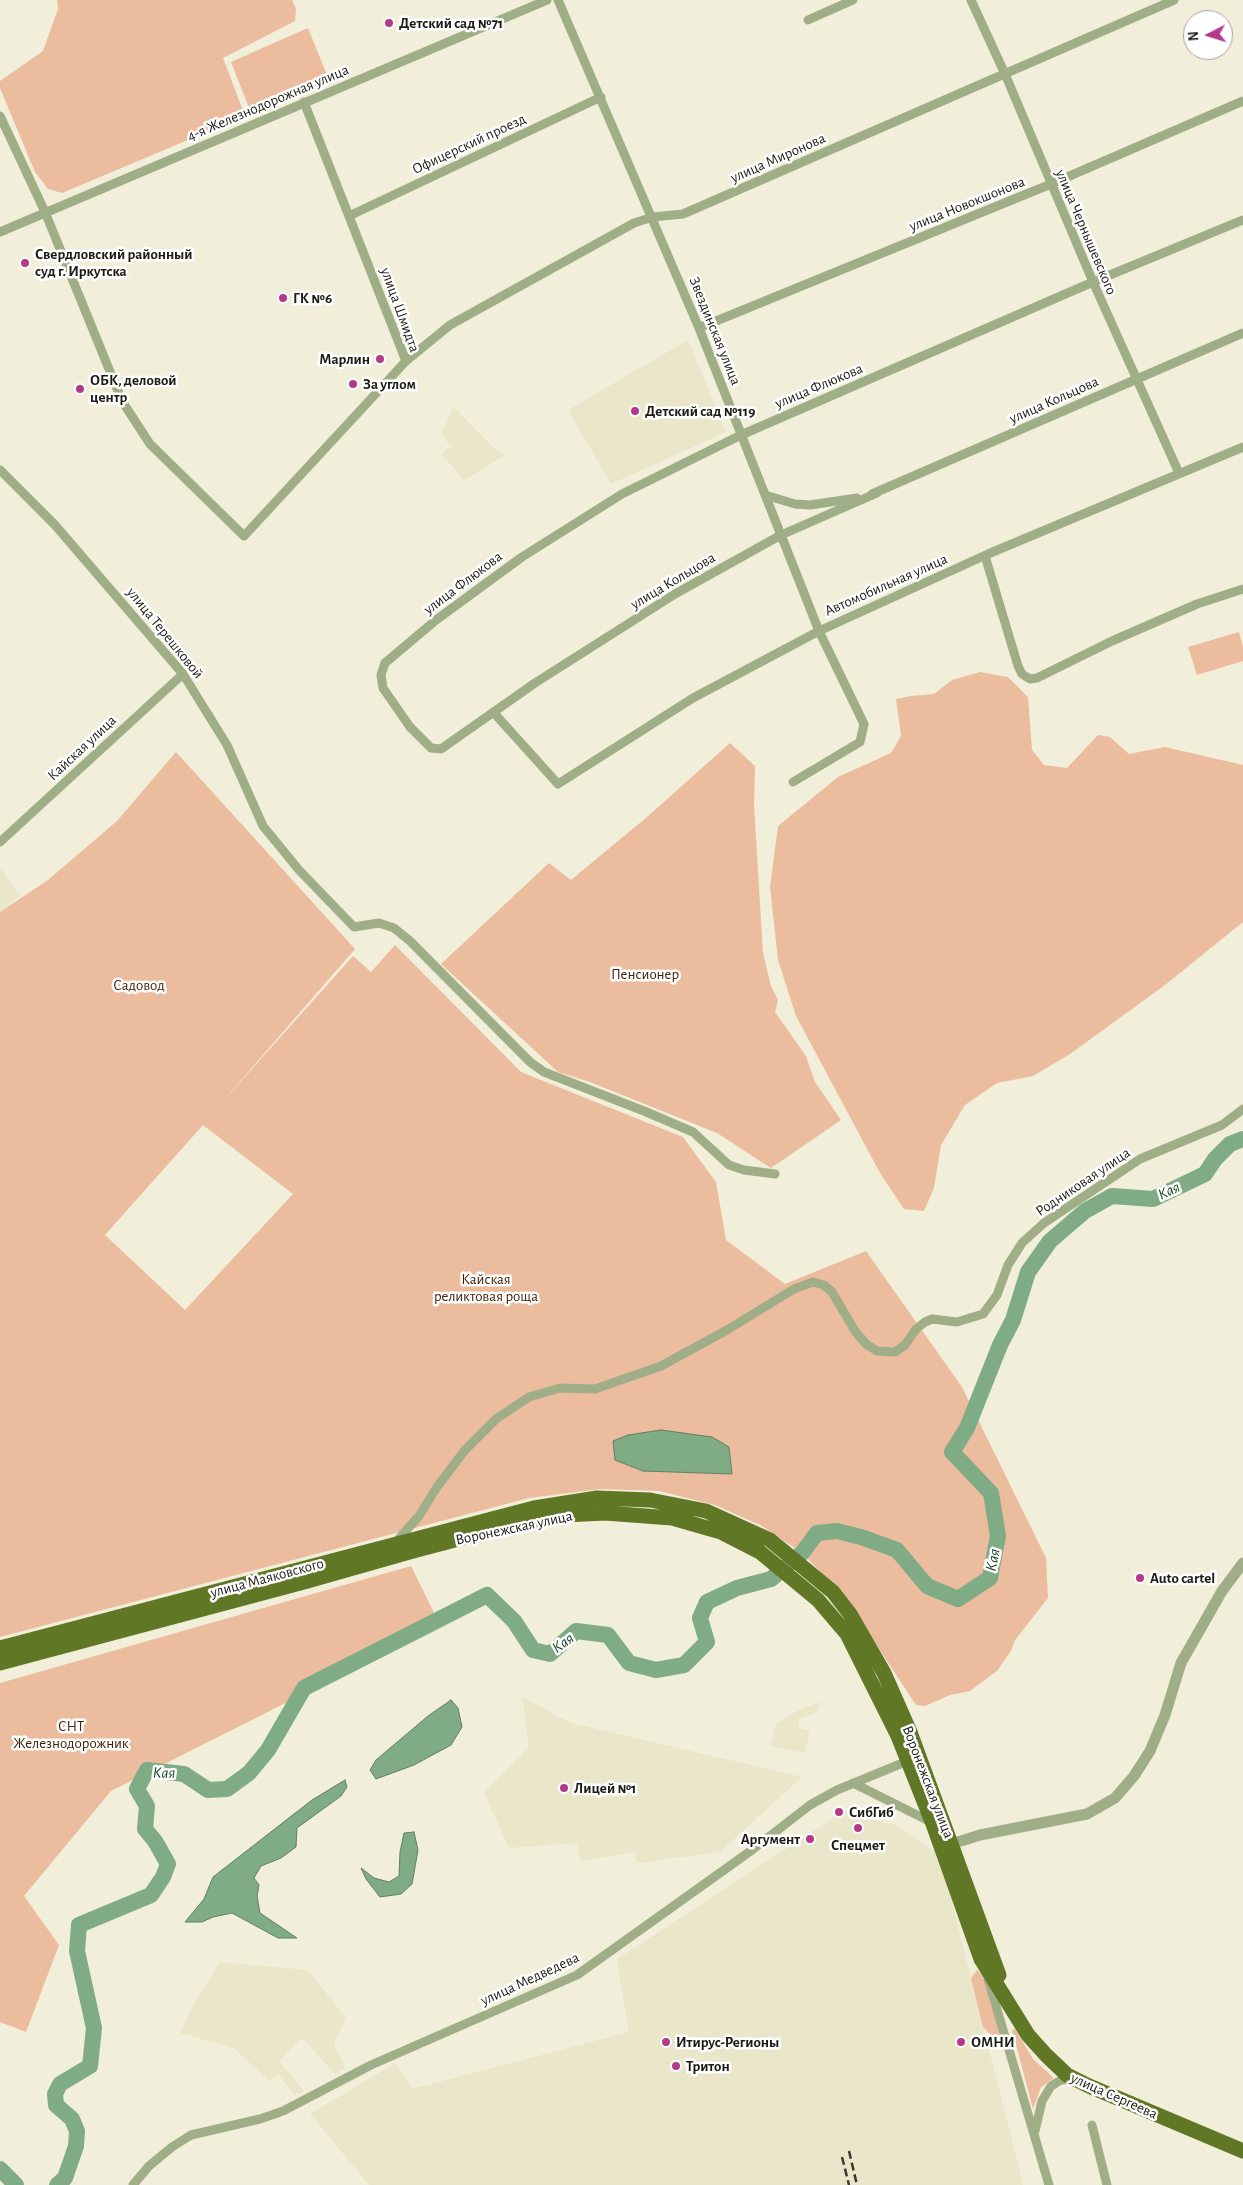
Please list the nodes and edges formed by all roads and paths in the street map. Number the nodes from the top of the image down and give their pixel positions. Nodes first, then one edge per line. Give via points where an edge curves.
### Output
1 (548, 0) edge
2 (558, 0) edge
3 (853, 0) edge
4 (971, 0) edge
5 (1174, 0) edge
6 (808, 20) dead end
7 (1005, 74) junction
8 (601, 97) junction
9 (1243, 101) edge
10 (304, 102) junction
11 (0, 116) edge
12 (1051, 184) junction
13 (45, 212) junction
14 (349, 216) junction
15 (653, 217) junction
16 (1243, 220) edge
17 (0, 232) edge
18 (1092, 282) junction
19 (699, 328) junction
20 (1243, 333) edge
21 (406, 361) junction
22 (1136, 378) junction
23 (741, 435) junction
24 (1243, 447) edge
25 (0, 470) edge
26 (1179, 473) junction
27 (877, 493) junction
28 (765, 495) junction
29 (781, 535) junction
30 (985, 556) junction
31 (1243, 590) edge
32 (819, 631) junction
33 (385, 664) joint
34 (183, 674) junction
35 (494, 713) junction
36 (794, 782) dead end
37 (0, 842) edge
38 (1243, 1109) edge
39 (775, 1174) dead end
40 (534, 1508) joint
41 (393, 1545) junction
42 (765, 1546) junction
43 (413, 1551) joint
44 (1243, 1563) edge
45 (0, 1648) edge
46 (0, 1663) edge
47 (913, 1758) junction
48 (853, 1783) junction
49 (934, 1824) junction
50 (947, 1845) junction
51 (981, 1959) junction
52 (1011, 2006) junction
53 (1005, 2036) junction
54 (1074, 2079) junction
55 (1092, 2125) dead end
56 (1035, 2133) junction
57 (1243, 2151) edge
58 (133, 2185) edge
59 (1049, 2185) edge
60 (1108, 2185) edge

1 - 10 street, 4-я Железнодорожная улица
2 - 8 street, Звездинская улица
3 - 6 street
4 - 7 street, улица Чернышевского
5 - 7 street, улица Миронова
7 - 12 street, улица Чернышевского
7 - 15 street, улица Миронова via 683,214
8 - 14 street, Офицерский проезд
8 - 15 street, Звездинская улица
9 - 12 street, улица Новокшонова
10 - 13 street, 4-я Железнодорожная улица
10 - 14 street, улица Шмидта
11 - 13 street
12 - 18 street, улица Чернышевского
12 - 19 street, улица Новокшонова
13 - 17 street, 4-я Железнодорожная улица
13 - 21 street, улица Шмидта via 122,401 150,444 244,536
14 - 21 street, улица Шмидта
15 - 19 street, Звездинская улица
15 - 21 street, улица Миронова via 634,222 450,325
16 - 18 street, улица Флюкова
18 - 22 street, улица Чернышевского
18 - 23 street, улица Флюкова
19 - 23 street, Звездинская улица
20 - 22 street, улица Кольцова
22 - 26 street, улица Чернышевского
22 - 27 street, улица Кольцова
23 - 28 street, Звездинская улица
23 - 33 street, улица Флюкова via 622,494 522,557 436,620
24 - 26 street, Автомобильная улица
25 - 34 street, улица Терешковой via 55,526
26 - 30 street, Автомобильная улица
27 - 28 street, улица Кольцова via 810,506
27 - 29 street, улица Кольцова
28 - 29 street, Звездинская улица
29 - 32 street, Звездинская улица
29 - 35 street, улица Кольцова via 675,594 534,683
30 - 31 street via 1018,666 1030,680 1197,604
30 - 32 street, Автомобильная улица
32 - 35 street, Автомобильная улица via 693,698 558,784
32 - 36 street, Звездинская улица via 864,724 860,742
33 - 35 street, улица Кольцова via 381,674 384,688 410,727 431,748 442,749
34 - 37 street, Кайская улица
34 - 39 street, улица Терешковой via 227,744 263,826 299,870 354,927 379,923 394,928 544,1072 693,1132 729,1165
38 - 41 street, Родниковая улица via 1222,1125 1140,1159 1044,1223 1022,1243 1008,1265 997,1295 983,1314 957,1322 932,1319 925,1322 895,1352 877,1351 866,1344 832,1292 813,1282 794,1289 661,1366 596,1388 560,1388 529,1397 496,1419 465,1450 436,1487 419,1516
40 - 41 main road, улица Маяковского
40 - 42 main road, Воронежская улица via 597,1498 650,1500 706,1511
41 - 45 main road, улица Маяковского
42 - 43 main road, Воронежская улица via 689,1522 605,1513 539,1520
42 - 47 main road, Воронежская улица via 847,1634 898,1736
42 - 47 main road, Воронежская улица via 814,1575 850,1614 892,1691
43 - 46 main road, улица Маяковского
44 - 50 street via 1222,1591 1181,1662 1150,1751 1115,1798 1087,1814 980,1835
47 - 48 street, улица Медведева
47 - 49 main road, Воронежская улица
47 - 50 main road, Воронежская улица
48 - 49 street
48 - 58 street, улица Медведева via 810,1805 577,1975 371,2065 283,2111 190,2135 149,2166
49 - 50 main road, Воронежская улица
50 - 51 main road, Воронежская улица
50 - 52 main road, Воронежская улица
51 - 52 main road, Воронежская улица
51 - 53 street
52 - 53 street
52 - 54 main road, улица Сергеева via 1028,2035 1046,2056
53 - 56 street
54 - 56 street via 1061,2080 1051,2086 1042,2101
54 - 57 main road, улица Сергеева
55 - 60 street
56 - 59 street

